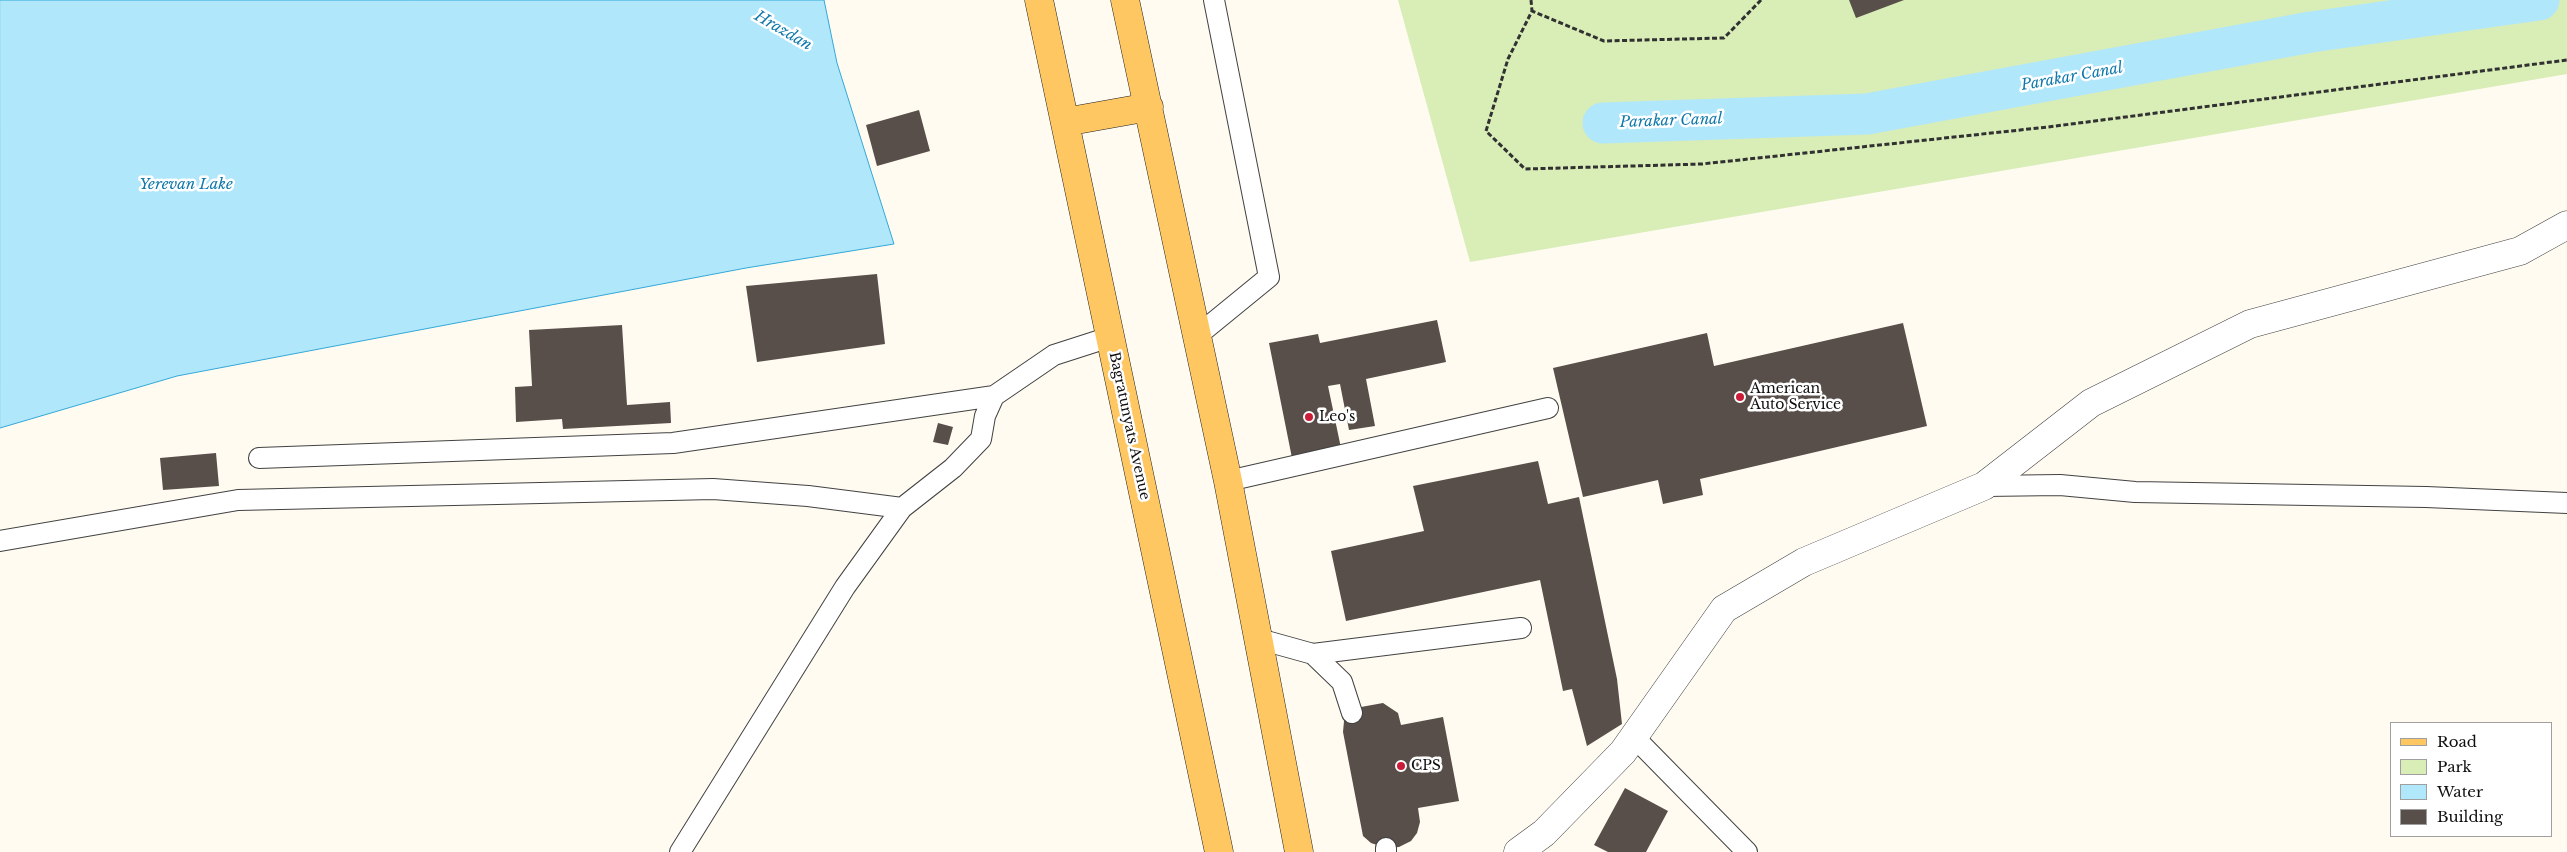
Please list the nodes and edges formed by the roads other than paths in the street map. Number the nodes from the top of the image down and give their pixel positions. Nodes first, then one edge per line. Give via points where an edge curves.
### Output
1 (1039, 0) edge
2 (1125, 0) edge
3 (1214, 0) edge
4 (1149, 107) junction
5 (1065, 122) junction
6 (2567, 225) edge
7 (1198, 335) junction
8 (1110, 337) junction
9 (994, 396) junction
10 (1548, 408) dead end
11 (259, 458) dead end
12 (1228, 481) junction
13 (1984, 486) junction
14 (2567, 503) edge
15 (902, 508) junction
16 (0, 541) edge
17 (1521, 628) dead end
18 (1259, 639) junction
19 (1313, 654) junction
20 (1352, 713) dead end
21 (1634, 737) junction
22 (680, 852) edge
23 (1219, 852) edge
24 (1300, 852) edge
25 (1518, 852) edge
26 (1747, 852) edge

1 - 5 main road, Bagratunyats Avenue
2 - 4 main road
3 - 7 lane via 1269,277
4 - 5 main road
4 - 7 main road
5 - 8 main road, Bagratunyats Avenue
6 - 13 street via 2520,251 2250,324 2091,403
7 - 12 main road
8 - 9 lane via 1054,355
8 - 23 main road, Bagratunyats Avenue
9 - 11 lane via 673,443
9 - 15 lane via 985,416 981,439 953,468
10 - 12 lane
12 - 18 main road
13 - 14 lane via 2060,485 2134,492
13 - 21 street via 1804,562 1724,609
15 - 16 lane via 808,496 713,489 238,500
15 - 22 lane via 845,587
17 - 19 lane
18 - 19 lane
18 - 24 main road
19 - 20 lane via 1342,682
21 - 25 street via 1544,833
21 - 26 lane

